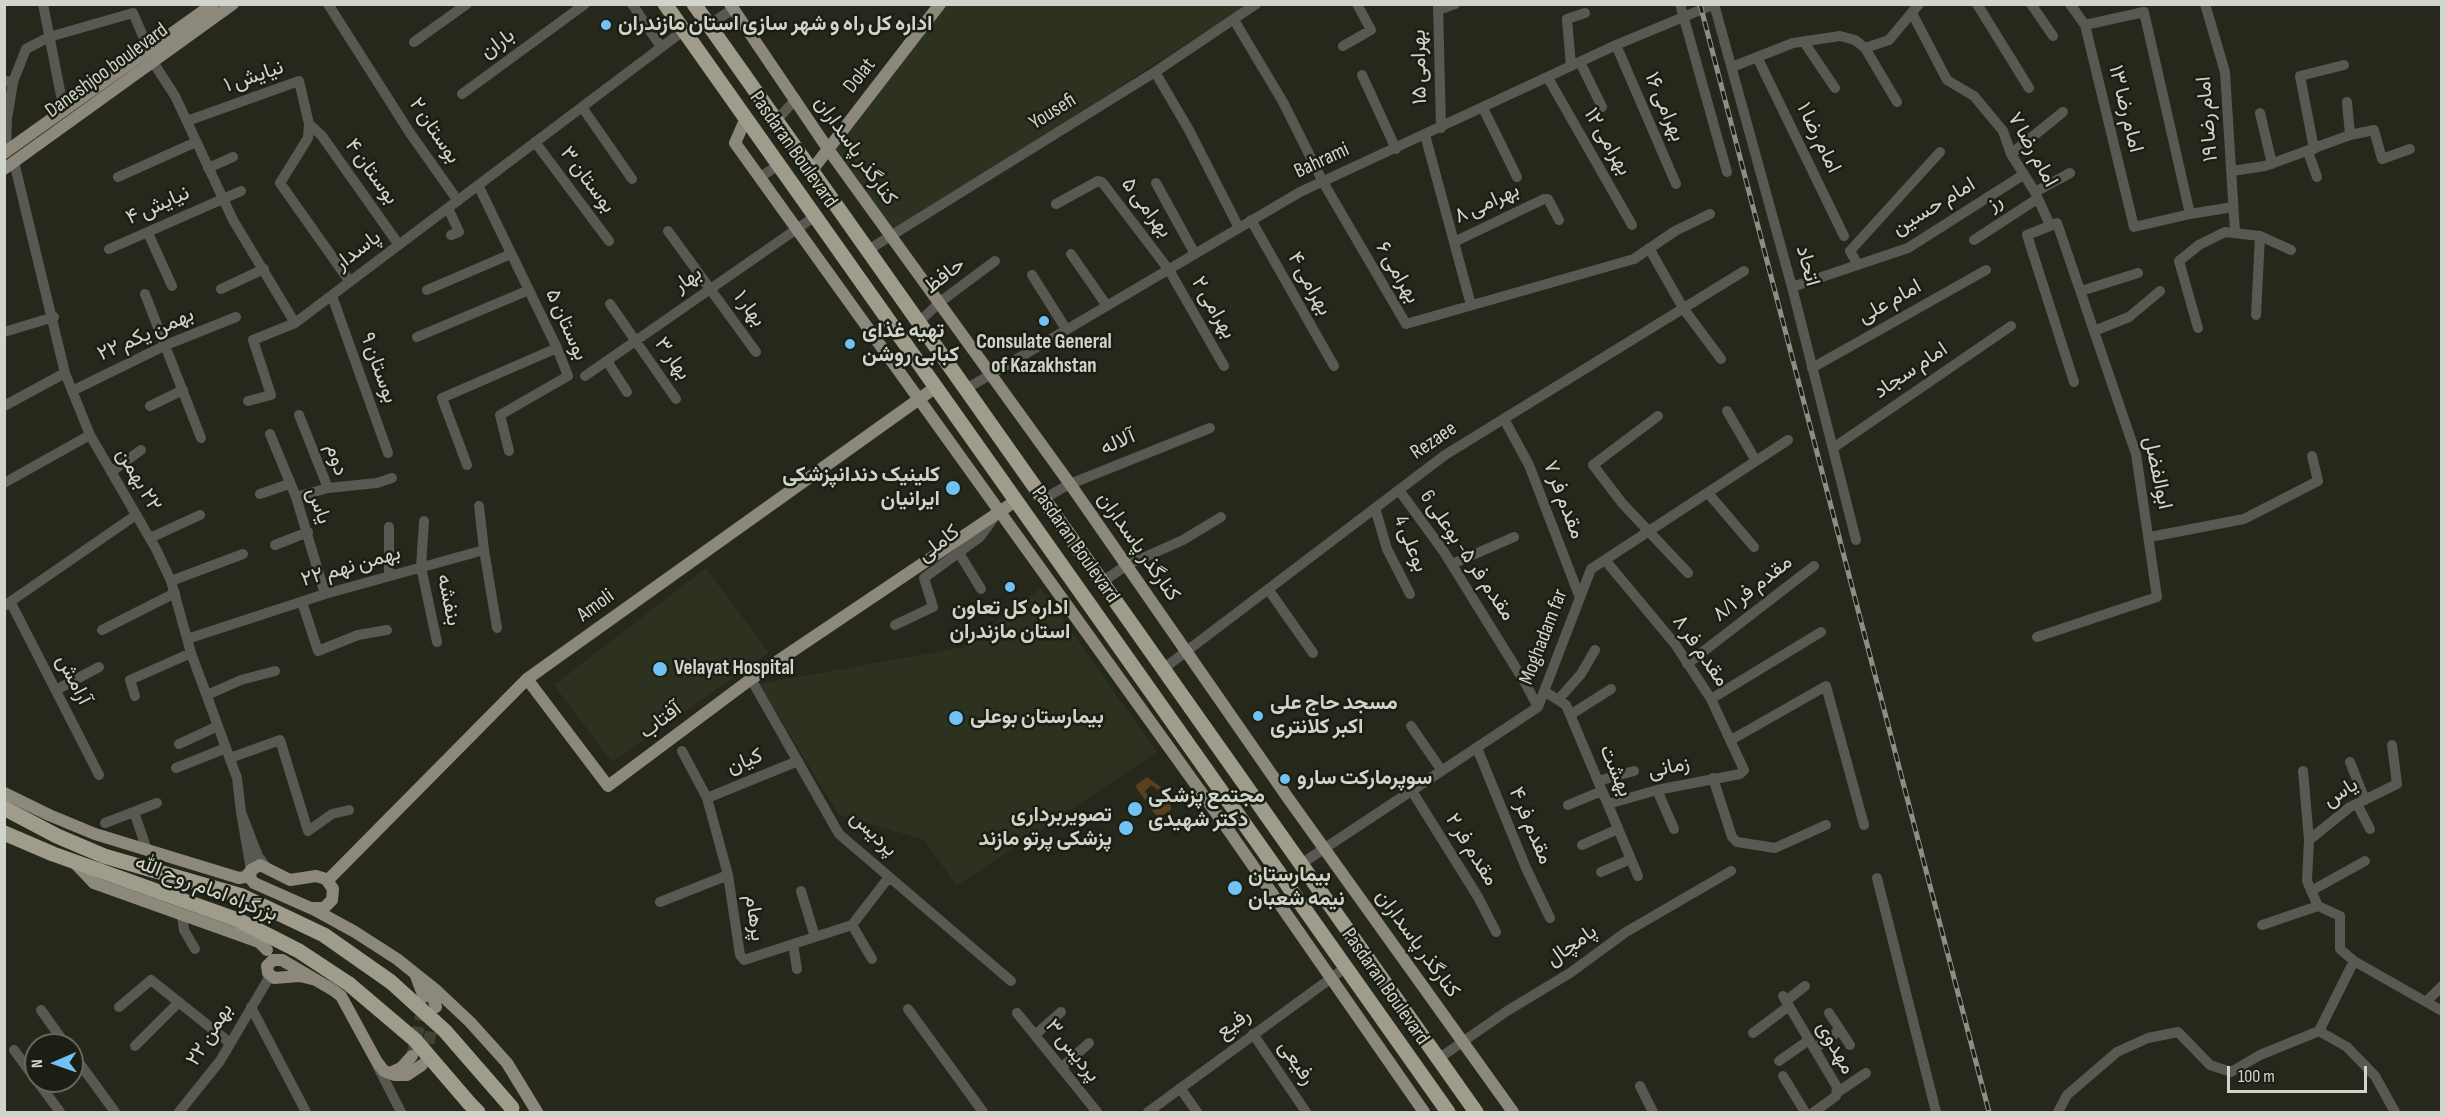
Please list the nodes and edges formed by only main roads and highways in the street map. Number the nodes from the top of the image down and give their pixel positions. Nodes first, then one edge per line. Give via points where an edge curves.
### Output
1 (213, 4) edge
2 (233, 4) edge
3 (664, 4) edge
4 (694, 4) edge
5 (939, 4) edge
6 (732, 7) edge
7 (151, 56) junction
8 (746, 118) junction
9 (828, 149) junction
10 (7, 159) edge
11 (812, 171) junction
12 (936, 387) junction
13 (918, 400) junction
14 (1017, 500) junction
15 (998, 512) junction
16 (527, 679) junction
17 (4, 793) edge
18 (4, 808) edge
19 (4, 832) edge
20 (74, 862) junction
21 (246, 873) junction
22 (331, 886) junction
23 (311, 908) junction
24 (247, 924) junction
25 (352, 930) junction
26 (267, 950) junction
27 (412, 970) junction
28 (269, 971) junction
29 (316, 980) junction
30 (425, 981) junction
31 (424, 997) tunnel mouth
32 (436, 1007) tunnel mouth
33 (412, 1056) tunnel mouth
34 (422, 1065) dead end
35 (389, 1073) junction
36 (473, 1108) edge
37 (514, 1110) edge
38 (537, 1113) edge
39 (1424, 1113) edge
40 (1448, 1113) edge
41 (1476, 1113) edge
42 (1513, 1113) edge

1 - 7 main road, Daneshjoo boulevard
2 - 7 main road, Daneshjoo boulevard
3 - 8 highway, Pasdaran Boulevard
4 - 11 highway, Pasdaran Boulevard
5 - 9 main road, Dolat
6 - 9 main road, کنارگذر پاسداران
7 - 10 main road, Daneshjoo boulevard
7 - 10 main road, Daneshjoo boulevard via 64,111
8 - 12 highway, Pasdaran Boulevard
8 - 13 main road via 735,143
9 - 11 main road, Dolat
9 - 42 main road, کنارگذر پاسداران via 1070,484
11 - 41 highway, Pasdaran Boulevard
12 - 13 main road, Amoli
12 - 14 highway, Pasdaran Boulevard
13 - 15 main road
13 - 16 main road, Amoli
14 - 15 main road, آفتاب
14 - 40 highway, Pasdaran Boulevard
15 - 16 main road, آفتاب via 751,679 608,786
15 - 39 main road via 1224,825
16 - 22 main road, Amoli
17 - 21 main road via 70,824 147,850
18 - 37 highway, bridge via 87,849 242,896 324,935 423,1009
19 - 20 highway, بزرگراه امام روح الله
20 - 24 highway, بزرگراه امام روح الله
20 - 26 main road via 94,883 259,942
21 - 22 main road via 256,865 290,880 318,876
21 - 23 main road via 255,884
22 - 23 main road, Amoli via 327,906
22 - 25 main road via 338,914
23 - 25 main road
24 - 26 main road
24 - 36 highway, بزرگراه امام روح الله, bridge via 299,951 349,984 414,1040
25 - 27 main road
26 - 28 main road
27 - 30 main road
27 - 31 main road
28 - 29 main road via 277,979 303,976
28 - 29 main road via 271,961 279,959
29 - 35 main road via 346,1002 376,1061
30 - 32 main road
30 - 38 main road via 507,1063
33 - 35 main road via 403,1067
34 - 35 main road via 407,1075

